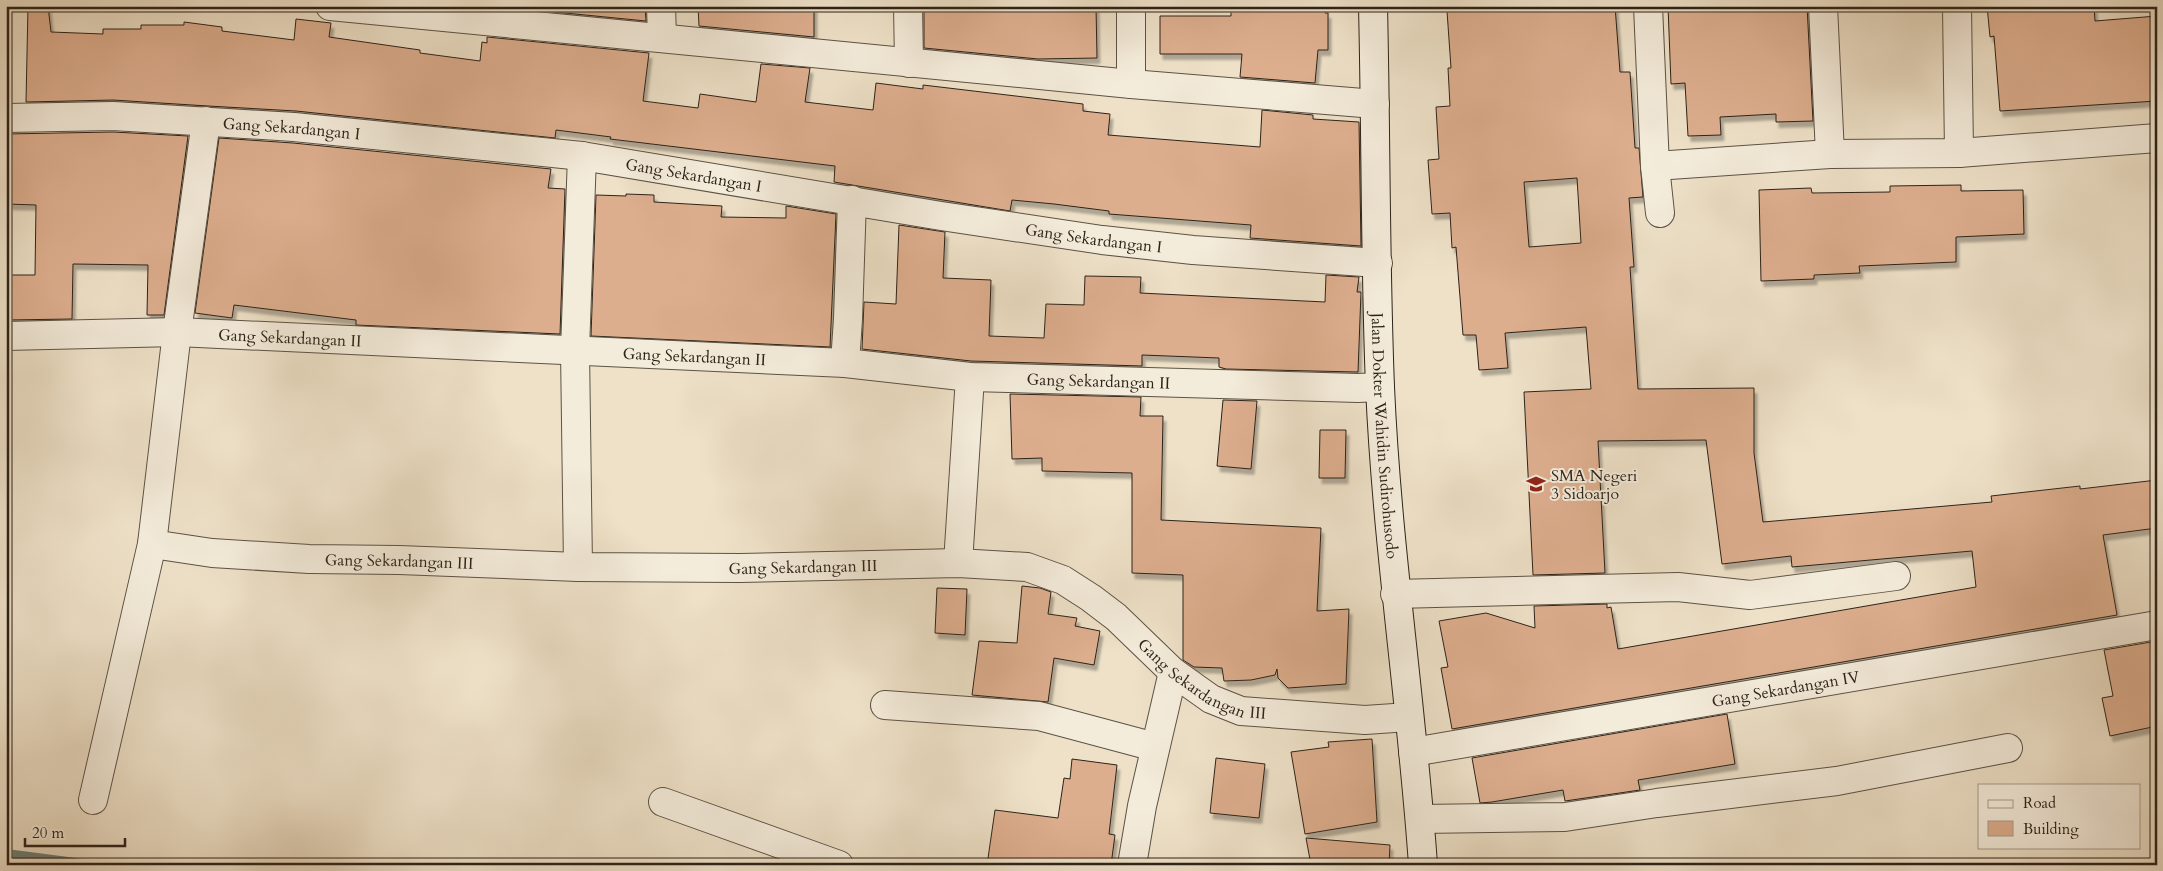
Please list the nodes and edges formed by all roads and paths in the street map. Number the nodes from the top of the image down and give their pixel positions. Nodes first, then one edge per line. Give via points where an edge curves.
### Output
1 (330, 6) edge
2 (661, 6) edge
3 (908, 6) edge
4 (1131, 6) edge
5 (1373, 6) edge
6 (1648, 6) edge
7 (1823, 6) edge
8 (1957, 6) edge
9 (453, 13) edge
10 (662, 37) junction
11 (909, 62) junction
12 (1131, 84) junction
13 (1375, 104) junction
14 (6, 118) edge
15 (206, 122) junction
16 (2157, 138) edge
17 (1959, 153) junction
18 (1830, 154) junction
19 (582, 156) junction
20 (1655, 166) junction
21 (852, 200) junction
22 (1660, 213) dead end
23 (1378, 263) junction
24 (177, 332) junction
25 (6, 336) edge
26 (575, 350) junction
27 (845, 363) junction
28 (970, 377) junction
29 (1380, 387) junction
30 (152, 544) junction
31 (958, 563) junction
32 (578, 567) junction
33 (1896, 576) dead end
34 (1396, 594) junction
35 (2157, 625) edge
36 (1173, 672) junction
37 (885, 705) dead end
38 (1409, 717) junction
39 (1155, 747) junction
40 (2008, 748) dead end
41 (1413, 752) junction
42 (93, 800) dead end
43 (663, 802) dead end
44 (1420, 819) junction
45 (839, 865) edge
46 (1132, 865) edge
47 (1423, 865) edge

1 - 9 street
2 - 10 street
3 - 11 street
4 - 12 street
5 - 13 street, Jalan Dokter Wahidin Sudirohusodo
6 - 20 street
7 - 18 street
8 - 17 street
9 - 10 street
10 - 11 street
11 - 12 street
12 - 13 street
13 - 23 street, Jalan Dokter Wahidin Sudirohusodo
14 - 15 street, Gang Sekardangan I via 113,116
15 - 19 street, Gang Sekardangan I via 294,127
15 - 24 street
16 - 17 street
17 - 18 street
18 - 20 street
19 - 21 street, Gang Sekardangan I
19 - 26 street
20 - 22 street
21 - 23 street, Gang Sekardangan I via 1112,241
21 - 27 street
23 - 29 street, Jalan Dokter Wahidin Sudirohusodo
24 - 25 street, Gang Sekardangan II
24 - 26 street, Gang Sekardangan II
24 - 30 street
26 - 27 street, Gang Sekardangan II
26 - 32 street
27 - 28 street, Gang Sekardangan II
28 - 29 street, Gang Sekardangan II
28 - 31 street
29 - 34 street, Jalan Dokter Wahidin Sudirohusodo
30 - 32 street, Gang Sekardangan III via 212,553 309,559
30 - 42 street
31 - 32 street, Gang Sekardangan III via 740,568
31 - 36 street, Gang Sekardangan III via 1028,567 1063,580 1116,617
33 - 34 street via 1750,595 1678,587
34 - 38 street, Jalan Dokter Wahidin Sudirohusodo
35 - 41 street, Gang Sekardangan IV
36 - 38 street, Gang Sekardangan III via 1211,699 1241,711 1365,720
36 - 39 street
37 - 39 street via 1039,716
38 - 41 street, Jalan Dokter Wahidin Sudirohusodo
39 - 46 street
40 - 44 street via 1837,782 1565,817
41 - 44 street, Jalan Dokter Wahidin Sudirohusodo
43 - 45 street
44 - 47 street, Jalan Dokter Wahidin Sudirohusodo

